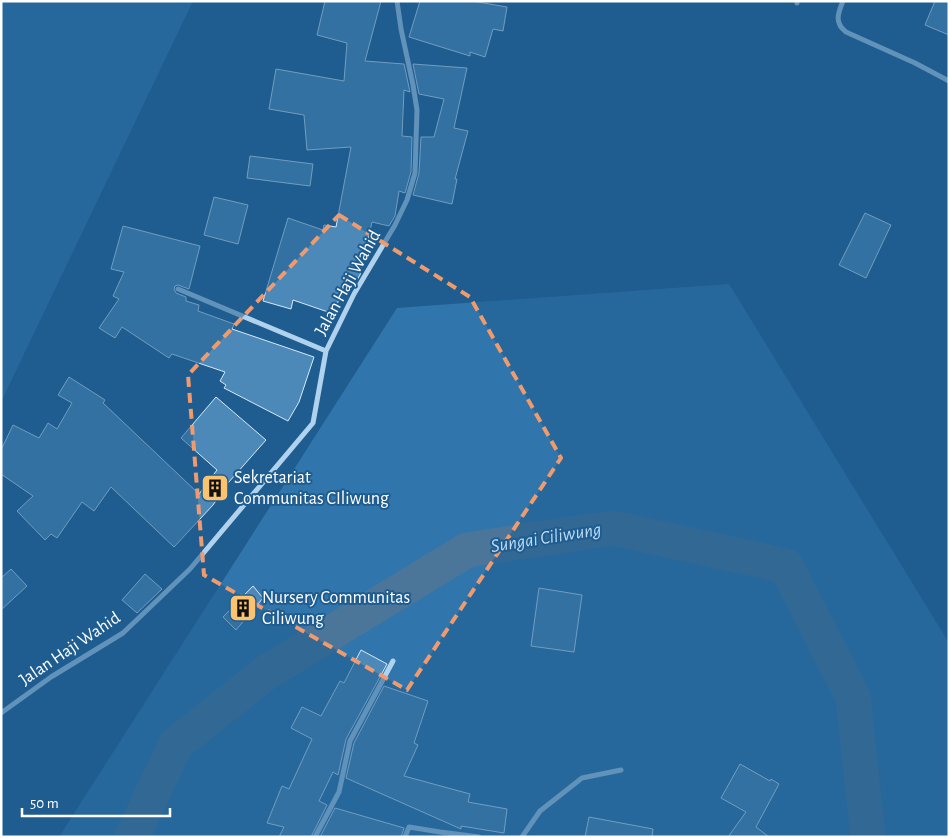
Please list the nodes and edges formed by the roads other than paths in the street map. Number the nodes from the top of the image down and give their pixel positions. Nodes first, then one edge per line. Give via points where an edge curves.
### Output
1 (397, 1) edge
2 (844, 1) edge
3 (949, 81) edge
4 (178, 289) dead end
5 (326, 351) junction
6 (393, 661) dead end
7 (1, 713) edge
8 (621, 770) dead end
9 (315, 837) edge
10 (405, 837) edge
11 (480, 837) edge
12 (522, 837) edge

1 - 5 street, Jalan Haji Wahid via 417,110 415,173 395,226 354,294
2 - 3 street via 839,12 840,28
4 - 5 street
5 - 7 street, Jalan Haji Wahid via 313,423 190,569 123,633 51,677
6 - 9 street via 350,741 339,792
8 - 12 street via 582,778 540,811
10 - 11 street via 409,827

